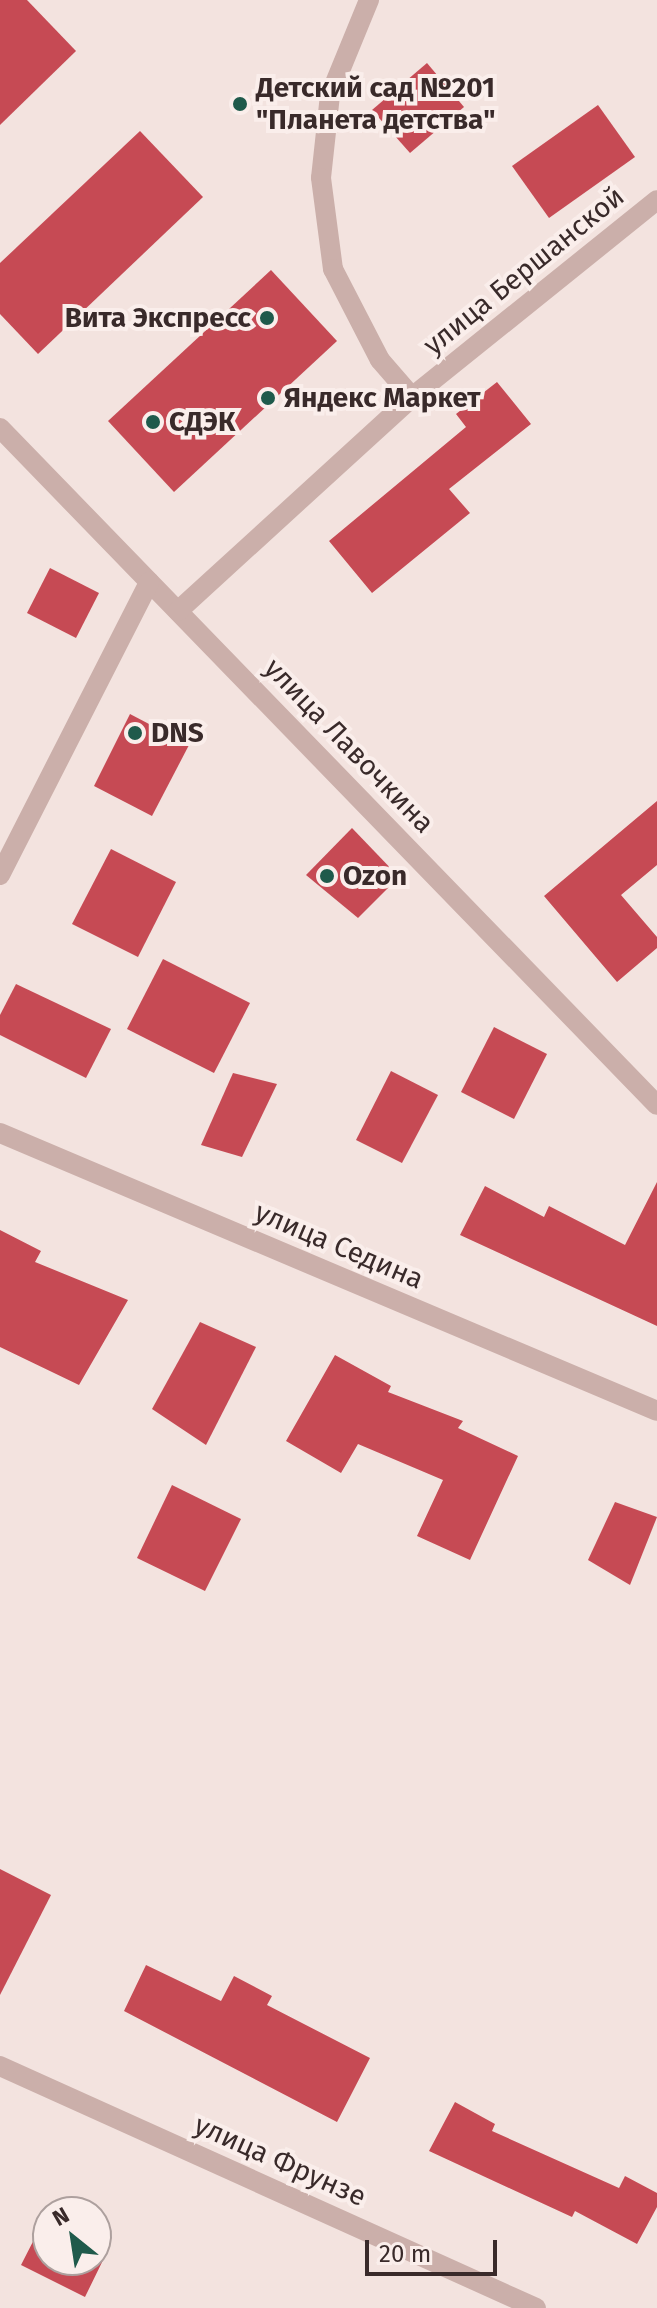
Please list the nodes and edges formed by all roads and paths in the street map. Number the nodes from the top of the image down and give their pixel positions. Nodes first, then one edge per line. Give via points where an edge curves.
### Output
1 (369, 0) edge
2 (657, 200) edge
3 (412, 397) junction
4 (0, 428) edge
5 (149, 582) junction
6 (178, 611) junction
7 (0, 875) edge
8 (657, 1105) edge
9 (0, 1133) edge
10 (657, 1411) edge
11 (0, 2066) edge
12 (536, 2308) edge

1 - 3 street via 330,95 321,178 333,269 380,360
2 - 3 street, улица Бершанской
3 - 6 street, улица Бершанской
4 - 5 street, улица Лавочкина
5 - 6 street, улица Лавочкина
5 - 7 street
6 - 8 street, улица Лавочкина
9 - 10 street, улица Седина
11 - 12 street, улица Фрунзе

